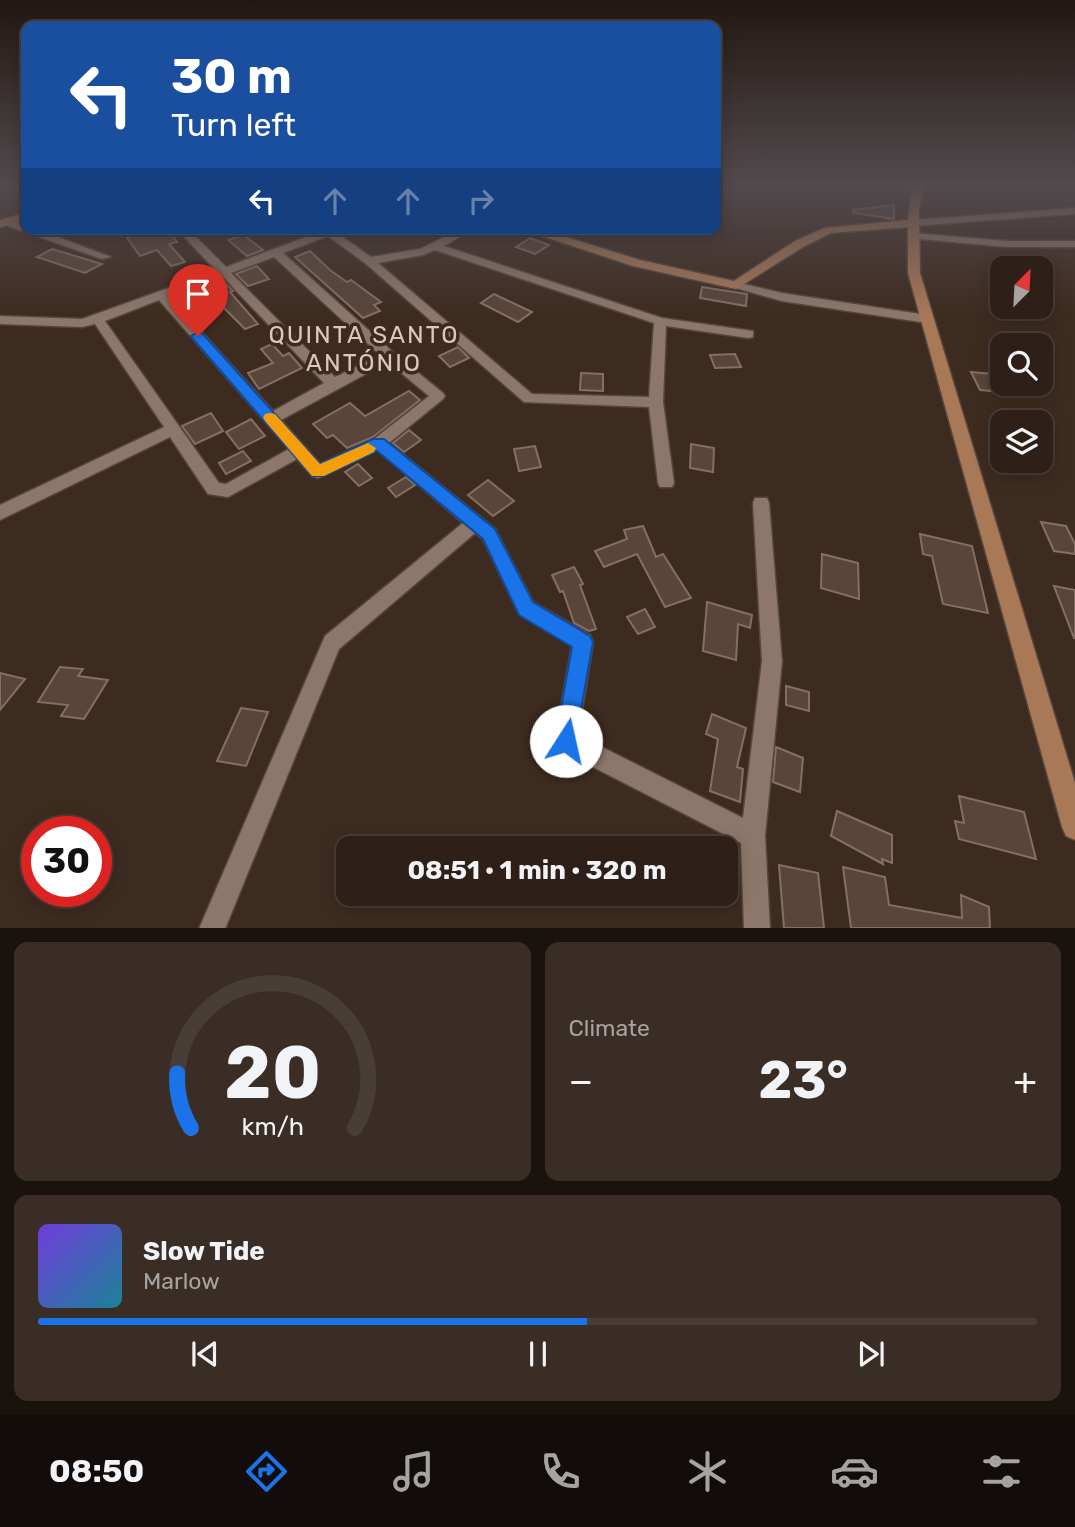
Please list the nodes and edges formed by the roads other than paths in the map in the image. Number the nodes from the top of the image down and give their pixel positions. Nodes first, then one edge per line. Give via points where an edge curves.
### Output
1 (928, 227) edge
2 (913, 229) junction
3 (39, 235) edge
4 (188, 235) edge
5 (321, 235) edge
6 (333, 235) edge
7 (459, 235) edge
8 (546, 235) edge
9 (1075, 244) edge
10 (437, 247) junction
11 (275, 253) junction
12 (106, 257) dead end
13 (369, 261) junction
14 (223, 271) junction
15 (736, 285) junction
16 (161, 295) junction
17 (98, 319) junction
18 (927, 319) junction
19 (0, 320) edge
20 (660, 321) junction
21 (748, 334) dead end
22 (389, 356) junction
23 (333, 384) junction
24 (656, 402) junction
25 (271, 419) junction
26 (173, 429) junction
27 (379, 443) junction
28 (299, 452) junction
29 (666, 483) dead end
30 (761, 503) dead end
31 (0, 513) edge
32 (475, 523) junction
33 (1075, 827) edge
34 (754, 836) junction
35 (212, 928) edge
36 (757, 928) edge

1 - 2 street
2 - 9 street via 1007,244
2 - 15 street via 829,230
2 - 18 street via 914,273
3 - 12 street
4 - 14 street
5 - 11 street
6 - 13 street
7 - 10 street
8 - 15 street via 637,263
10 - 13 street
10 - 20 street
11 - 14 street
11 - 22 street
13 - 24 street via 529,399
14 - 16 street
14 - 23 street
15 - 18 street via 782,297
16 - 17 street
16 - 25 street
17 - 19 street via 82,323
17 - 26 street
18 - 33 street
20 - 21 street
20 - 24 street
22 - 23 street
22 - 27 street via 438,396
23 - 25 street
24 - 29 street
25 - 28 street
26 - 28 street via 214,489 228,491
26 - 31 street
27 - 28 street via 318,472
27 - 32 street
30 - 34 street via 772,662
32 - 34 street via 489,534 526,608 583,642 566,741
32 - 35 street via 332,643
34 - 36 street

